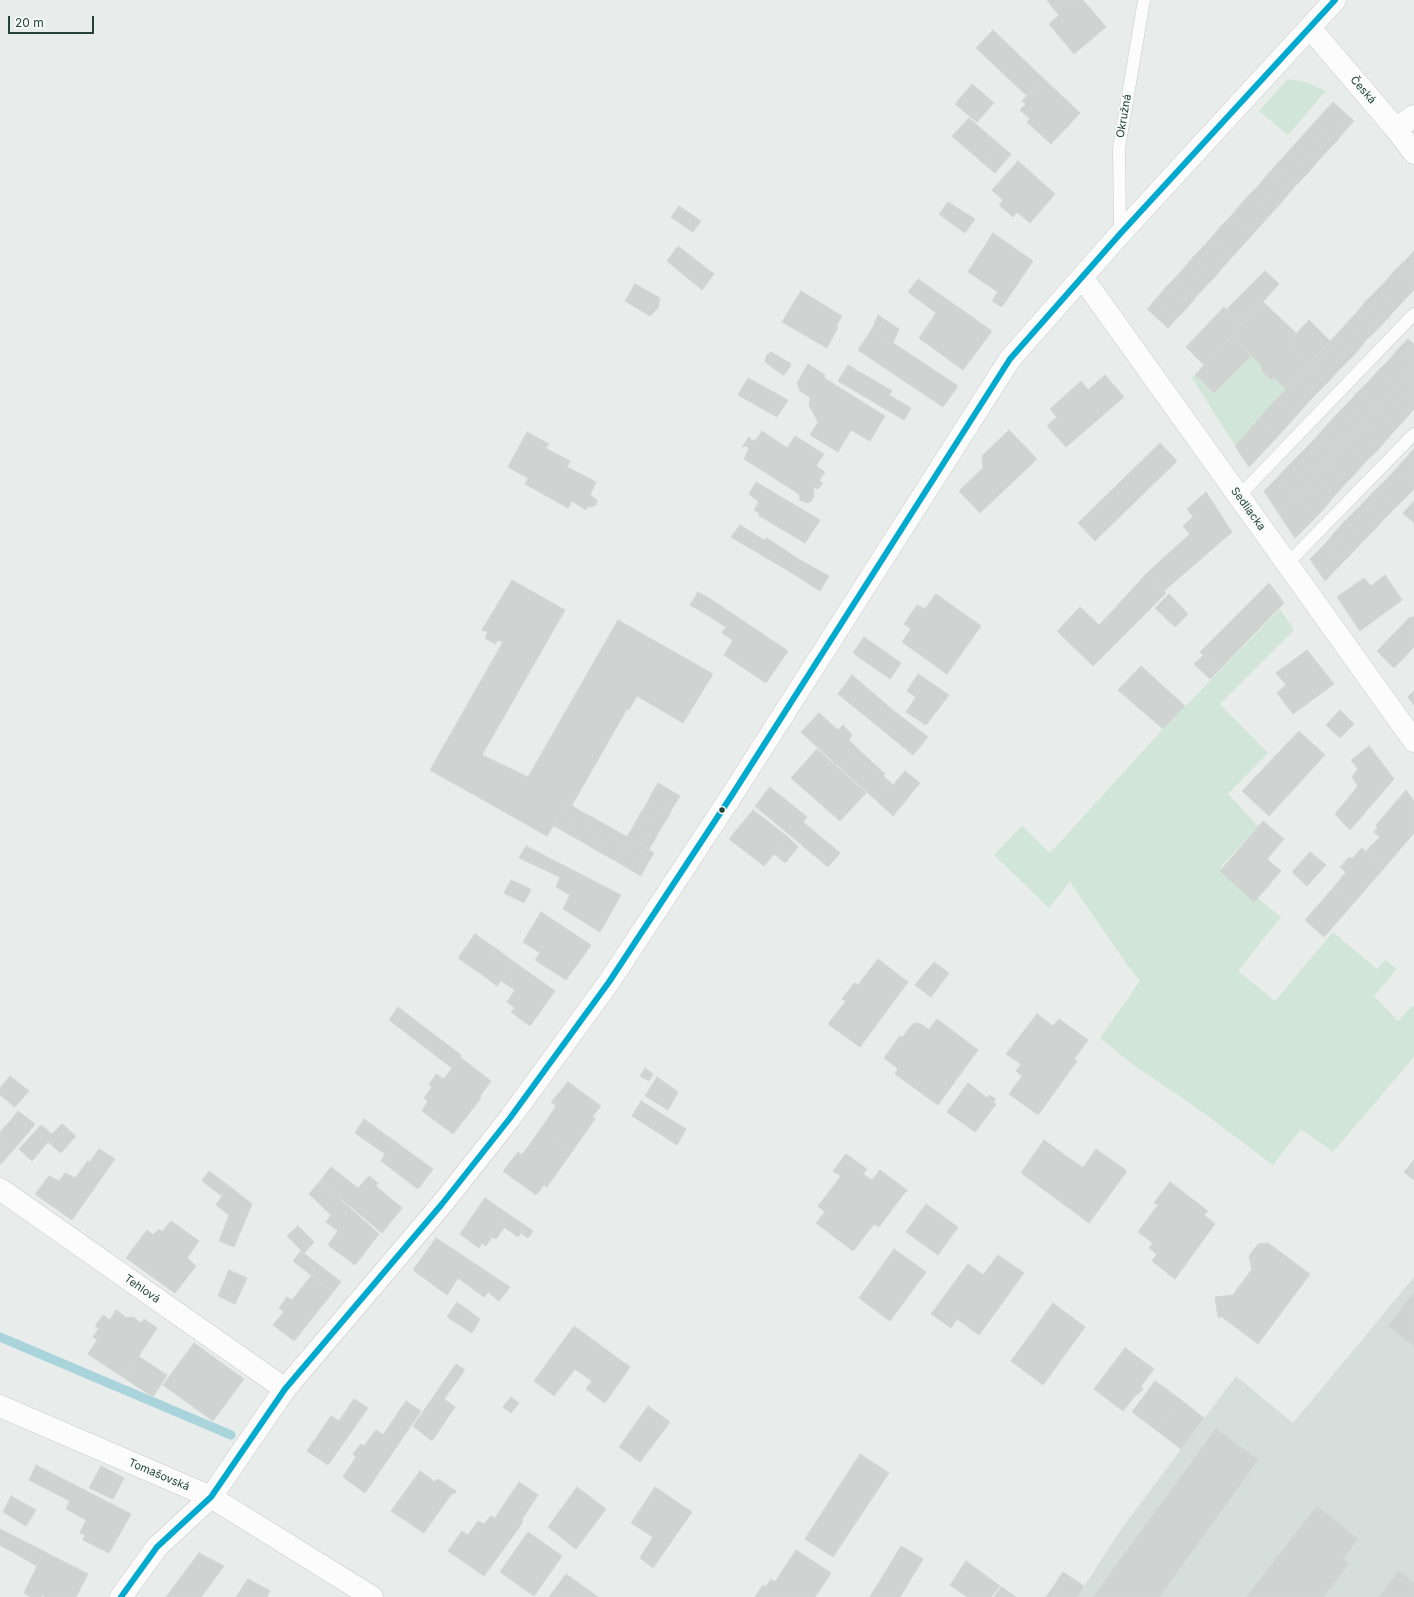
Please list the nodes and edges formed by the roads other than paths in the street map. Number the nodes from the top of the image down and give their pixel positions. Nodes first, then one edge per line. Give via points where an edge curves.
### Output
1 (1144, 0) edge
2 (1336, 0) edge
3 (1310, 28) junction
4 (1414, 116) edge
5 (1396, 129) junction
6 (1414, 153) edge
7 (1120, 234) junction
8 (1082, 277) junction
9 (1414, 314) edge
10 (1414, 434) edge
11 (1239, 496) junction
12 (1287, 564) junction
13 (1414, 741) edge
14 (0, 1189) edge
15 (285, 1389) junction
16 (0, 1406) edge
17 (211, 1497) junction
18 (121, 1597) edge
19 (372, 1597) edge

1 - 7 lane, Okružná via 1119,148
2 - 3 street
3 - 5 street, Česká
3 - 7 street
4 - 5 street
5 - 6 street, Česká
7 - 8 street
8 - 11 street, Sedliacka
8 - 15 street via 1010,359 732,796 609,982 510,1118 442,1204
9 - 11 lane
10 - 12 lane
11 - 12 street, Sedliacka
12 - 13 street, Sedliacka
14 - 15 street, Tehlová
15 - 17 street
16 - 17 street, Tomašovská
17 - 18 street via 157,1547
17 - 19 street, Tomašovská

